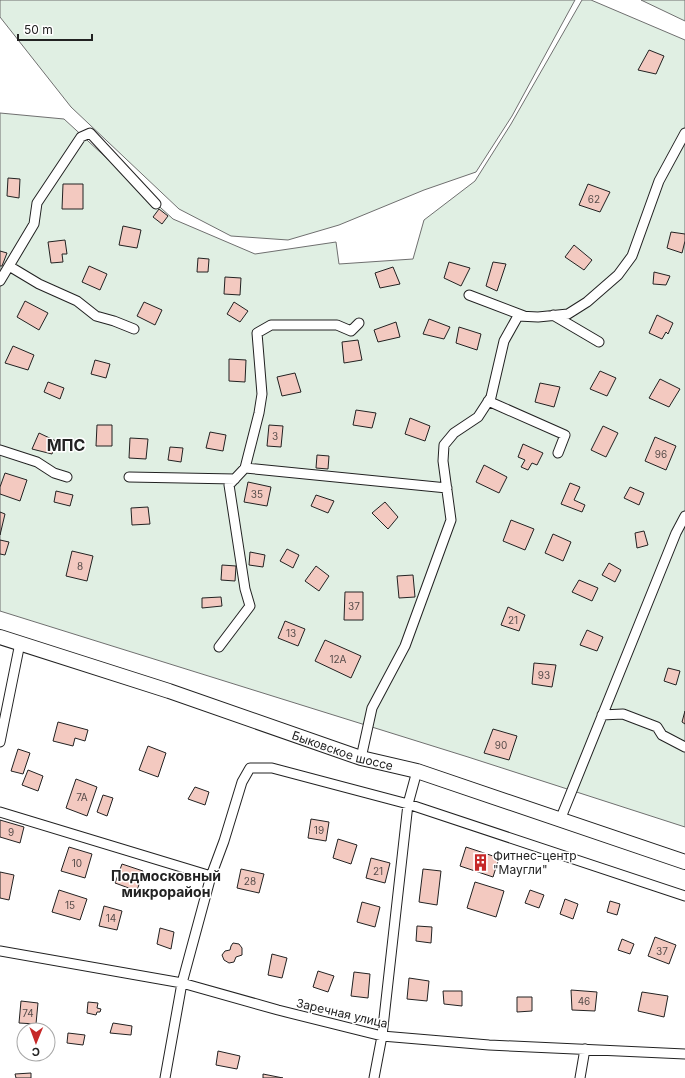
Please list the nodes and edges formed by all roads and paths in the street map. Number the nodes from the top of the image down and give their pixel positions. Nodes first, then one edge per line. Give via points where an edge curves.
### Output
1 (685, 133) edge
2 (156, 204) dead end
3 (9, 266) junction
4 (0, 281) edge
5 (469, 295) dead end
6 (553, 315) junction
7 (525, 316) junction
8 (359, 323) dead end
9 (134, 329) dead end
10 (599, 342) dead end
11 (488, 401) junction
12 (0, 450) edge
13 (558, 453) dead end
14 (245, 468) junction
15 (67, 477) dead end
16 (129, 477) dead end
17 (235, 479) junction
18 (447, 488) junction
19 (685, 516) edge
20 (0, 637) edge
21 (20, 643) junction
22 (219, 647) dead end
23 (602, 715) junction
24 (0, 742) edge
25 (685, 747) edge
26 (361, 758) junction
27 (417, 771) junction
28 (408, 804) junction
29 (0, 812) edge
30 (560, 820) junction
31 (685, 862) edge
32 (211, 876) junction
33 (685, 896) edge
34 (0, 951) edge
35 (182, 983) junction
36 (382, 1036) junction
37 (585, 1049) junction
38 (685, 1054) edge
39 (165, 1078) edge
40 (374, 1078) edge
41 (580, 1078) edge

1 - 6 street via 659,181 632,256 618,275 587,302 568,314
2 - 3 street via 90,134 81,137 37,203 34,224
3 - 4 street
3 - 9 street via 77,302 96,316
5 - 7 street
6 - 7 street
6 - 10 street
7 - 11 street via 518,316 504,341
8 - 14 street via 351,331 337,325 271,325 257,333 262,394
11 - 13 street via 565,435
11 - 18 street via 478,417 454,433 444,445 443,461
12 - 15 street via 37,462 54,473
14 - 17 street
14 - 18 street
16 - 17 street
17 - 22 street via 229,485 245,589 250,606
18 - 26 street via 451,520 405,646 372,708
19 - 23 street
20 - 21 main road, Быковское шоссе
21 - 24 street
21 - 26 main road, Быковское шоссе via 169,691
23 - 25 street via 623,714 657,727 662,735
23 - 30 street
26 - 27 main road, Быковское шоссе
27 - 28 street
27 - 30 main road, Быковское шоссе
28 - 32 street via 272,768 250,768 242,782
28 - 33 street
28 - 36 street
29 - 32 street
30 - 31 main road, Быковское шоссе
32 - 35 street
34 - 35 street, Заречная улица
35 - 36 street, Заречная улица
35 - 39 street
36 - 37 street, Заречная улица via 489,1045
36 - 40 street
37 - 38 street, Заречная улица
37 - 41 street

